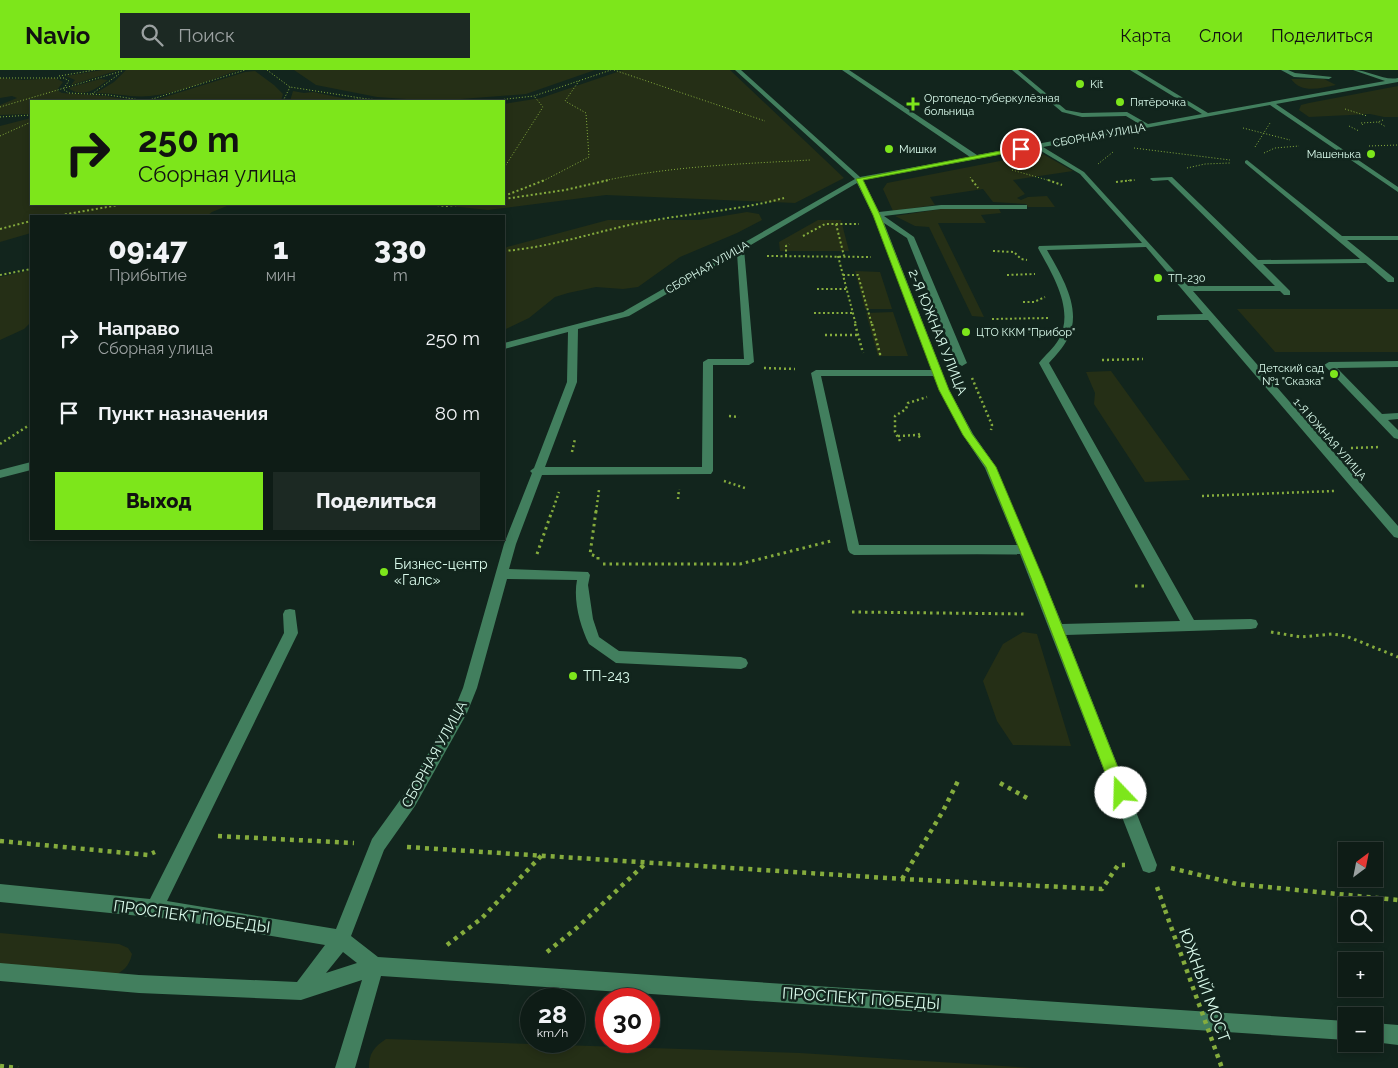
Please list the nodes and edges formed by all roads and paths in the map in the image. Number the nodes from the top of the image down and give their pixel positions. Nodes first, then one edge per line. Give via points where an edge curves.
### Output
1 (95, 70) edge
2 (245, 70) edge
3 (267, 70) edge
4 (612, 70) edge
5 (738, 70) edge
6 (845, 70) edge
7 (1015, 70) edge
8 (1133, 70) edge
9 (1284, 70) edge
10 (1316, 70) edge
11 (1356, 70) edge
12 (123, 71) edge
13 (1329, 76) junction
14 (53, 77) junction
15 (0, 78) edge
16 (579, 81) junction
17 (1395, 81) edge
18 (290, 87) junction
19 (1354, 88) junction
20 (63, 89) junction
21 (91, 94) junction
22 (534, 96) junction
23 (367, 99) junction
24 (141, 100) edge
25 (149, 100) edge
26 (283, 100) edge
27 (347, 100) edge
28 (382, 100) edge
29 (498, 100) edge
30 (1271, 103) junction
31 (0, 107) edge
32 (1207, 115) junction
33 (1364, 115) dead end
34 (30, 116) edge
35 (1367, 116) dead end
36 (0, 117) edge
37 (1272, 120) dead end
38 (1383, 120) dead end
39 (30, 122) edge
40 (1378, 122) junction
41 (771, 123) dead end
42 (1363, 125) dead end
43 (1148, 126) junction
44 (1235, 126) dead end
45 (1349, 126) dead end
46 (1386, 127) dead end
47 (1359, 131) dead end
48 (1264, 133) junction
49 (0, 136) edge
50 (1292, 140) dead end
51 (1398, 145) edge
52 (1036, 146) junction
53 (1364, 146) dead end
54 (1129, 147) dead end
55 (1112, 152) dead end
56 (835, 157) junction
57 (976, 158) junction
58 (1247, 162) junction
59 (505, 166) edge
60 (1010, 170) dead end
61 (1085, 176) junction
62 (1153, 178) dead end
63 (859, 179) junction
64 (1389, 183) junction
65 (1398, 183) edge
66 (1062, 185) dead end
67 (1398, 190) edge
68 (505, 196) edge
69 (505, 199) edge
70 (784, 199) dead end
71 (118, 205) edge
72 (436, 205) edge
73 (456, 205) edge
74 (1024, 207) dead end
75 (62, 215) edge
76 (877, 215) junction
77 (30, 221) edge
78 (836, 224) junction
79 (852, 224) dead end
80 (0, 229) edge
81 (801, 237) dead end
82 (1340, 238) junction
83 (1398, 238) edge
84 (794, 241) dead end
85 (1148, 245) junction
86 (740, 247) junction
87 (505, 251) edge
88 (993, 252) dead end
89 (766, 256) dead end
90 (786, 256) junction
91 (838, 256) junction
92 (844, 256) junction
93 (891, 257) junction
94 (1021, 259) dead end
95 (1368, 261) junction
96 (1255, 262) junction
97 (30, 269) edge
98 (1034, 274) dead end
99 (0, 275) edge
100 (843, 275) junction
101 (1007, 275) dead end
102 (1391, 280) dead end
103 (817, 289) dead end
104 (846, 289) junction
105 (1185, 289) junction
106 (1045, 297) dead end
107 (1023, 302) dead end
108 (814, 313) dead end
109 (852, 313) junction
110 (1210, 317) junction
111 (1056, 318) dead end
112 (1160, 318) dead end
113 (992, 319) dead end
114 (573, 328) junction
115 (1039, 331) dead end
116 (1003, 332) dead end
117 (825, 335) dead end
118 (858, 335) junction
119 (505, 346) edge
120 (863, 354) junction
121 (1142, 359) dead end
122 (1102, 360) dead end
123 (865, 361) dead end
124 (962, 363) joint
125 (1398, 364) edge
126 (758, 368) dead end
127 (796, 369) dead end
128 (937, 373) junction
129 (944, 390) junction
130 (1398, 416) edge
131 (1379, 417) junction
132 (30, 425) edge
133 (992, 426) dead end
134 (577, 431) dead end
135 (898, 436) junction
136 (919, 436) dead end
137 (1398, 436) edge
138 (900, 441) dead end
139 (0, 444) edge
140 (30, 466) edge
141 (536, 471) junction
142 (567, 472) junction
143 (603, 472) junction
144 (0, 474) edge
145 (719, 479) dead end
146 (745, 488) dead end
147 (1360, 490) junction
148 (1202, 496) dead end
149 (1398, 534) edge
150 (850, 536) junction
151 (1025, 549) junction
152 (501, 574) junction
153 (530, 574) junction
154 (852, 612) dead end
155 (290, 614) dead end
156 (1051, 614) junction
157 (1251, 624) joint
158 (1190, 626) junction
159 (1058, 630) junction
160 (1398, 657) edge
161 (741, 663) dead end
162 (959, 779) dead end
163 (1000, 782) dead end
164 (1027, 798) dead end
165 (191, 835) junction
166 (0, 841) edge
167 (378, 845) junction
168 (542, 856) junction
169 (646, 863) junction
170 (1148, 865) junction
171 (902, 879) junction
172 (0, 893) edge
173 (1398, 900) edge
174 (154, 908) junction
175 (1165, 910) dead end
176 (341, 939) junction
177 (375, 966) junction
178 (417, 968) junction
179 (0, 972) edge
180 (520, 975) junction
181 (301, 991) junction
182 (1338, 1030) edge
183 (1383, 1034) edge
184 (1398, 1035) edge
185 (0, 1066) edge
186 (18, 1068) edge
187 (345, 1068) edge
188 (1222, 1068) edge

1 - 14 path
2 - 25 path
3 - 18 path
4 - 16 path
4 - 41 path
5 - 56 street, 2-Я ЮЖНАЯ УЛИЦА
6 - 57 street
7 - 43 street via 1064,111 1082,115 1127,114
8 - 32 street
9 - 13 street via 1294,75
10 - 13 street
11 - 17 street
12 - 20 path
12 - 21 path
13 - 19 street
14 - 15 path
14 - 20 path via 70,80
16 - 22 path
16 - 68 path via 565,101 586,113 588,157 540,183
17 - 19 street, СБОРНАЯ УЛИЦА
18 - 23 path
18 - 26 path
19 - 30 street, СБОРНАЯ УЛИЦА
20 - 21 path via 69,93
20 - 31 path
21 - 24 path
22 - 29 path
22 - 59 path via 542,107
23 - 27 path
23 - 28 path
30 - 32 street, СБОРНАЯ УЛИЦА
30 - 64 street
32 - 43 street, СБОРНАЯ УЛИЦА
33 - 35 path
34 - 36 path
37 - 48 path
38 - 40 path
39 - 49 path
40 - 42 path via 1361,123
40 - 46 path
43 - 52 street, СБОРНАЯ УЛИЦА
44 - 48 path
45 - 47 path
48 - 50 path
48 - 58 path
51 - 53 path
52 - 57 street, СБОРНАЯ УЛИЦА
52 - 61 street, 1-Я ЮЖНАЯ УЛИЦА
54 - 58 path
55 - 61 path
56 - 63 street, 2-Я ЮЖНАЯ УЛИЦА
56 - 69 path via 681,168
57 - 63 street, СБОРНАЯ УЛИЦА
58 - 82 street
60 - 66 path
61 - 85 street, 1-Я ЮЖНАЯ УЛИЦА
62 - 96 street via 1170,178
63 - 76 street, 2-Я ЮЖНАЯ УЛИЦА
63 - 86 street, СБОРНАЯ УЛИЦА
64 - 65 street
64 - 67 street
70 - 87 path via 649,221 588,237
71 - 75 path
72 - 73 path
74 - 76 street via 941,207
76 - 93 street, 2-Я ЮЖНАЯ УЛИЦА
76 - 124 street via 910,236
77 - 80 path
78 - 79 path
78 - 81 path via 825,224
78 - 92 path
82 - 83 street
82 - 95 street
84 - 90 path via 786,246
85 - 105 street, 1-Я ЮЖНАЯ УЛИЦА
85 - 158 street via 1042,248 1064,289 1068,315 1065,334 1044,363
86 - 114 street, СБОРНАЯ УЛИЦА via 626,314
86 - 143 street via 749,362 708,362 707,471
88 - 94 path via 1014,252
89 - 90 path
90 - 91 path
91 - 92 path
91 - 100 path
92 - 93 path
93 - 128 street, 2-Я ЮЖНАЯ УЛИЦА
95 - 96 street
95 - 102 street
96 - 105 street via 1285,291
97 - 99 path
98 - 101 path
100 - 104 path
100 - 120 path via 858,275 880,354
103 - 104 path
104 - 109 path
105 - 110 street, 1-Я ЮЖНАЯ УЛИЦА
106 - 107 path
108 - 109 path
109 - 118 path
110 - 112 street
110 - 147 street, 1-Я ЮЖНАЯ УЛИЦА
111 - 113 path
114 - 119 street, СБОРНАЯ УЛИЦА
114 - 141 street, СБОРНАЯ УЛИЦА via 572,382
115 - 116 path
117 - 118 path
118 - 120 path
120 - 123 path
121 - 122 path
124 - 133 path via 968,369
125 - 131 street via 1329,365
126 - 127 path
128 - 129 street, 2-Я ЮЖНАЯ УЛИЦА
128 - 150 street via 816,373
129 - 135 path via 908,403 906,409 895,416
129 - 151 street, 2-Я ЮЖНАЯ УЛИЦА via 990,467
130 - 131 street
131 - 137 street
132 - 139 path
134 - 142 path
135 - 136 path
135 - 138 path
140 - 144 street
141 - 142 street
141 - 152 street, СБОРНАЯ УЛИЦА
142 - 143 street
142 - 153 path
143 - 150 path via 590,554 598,557 598,564 740,564
145 - 146 path
147 - 148 path
147 - 149 street, 1-Я ЮЖНАЯ УЛИЦА
150 - 151 street via 854,550
151 - 156 street, 2-Я ЮЖНАЯ УЛИЦА
152 - 153 street
152 - 167 street, СБОРНАЯ УЛИЦА via 470,688 460,712 409,801
153 - 161 street via 584,575 586,619 594,640 616,657
154 - 156 path
155 - 165 street via 291,633
156 - 159 street, 2-Я ЮЖНАЯ УЛИЦА
157 - 158 street
157 - 160 path via 1276,635 1346,636
158 - 159 street
159 - 170 street, 2-Я ЮЖНАЯ УЛИЦА
162 - 171 path
163 - 164 path
165 - 166 path via 148,855
165 - 167 path
165 - 174 street
167 - 168 path
167 - 176 street, СБОРНАЯ УЛИЦА
168 - 169 path
168 - 178 path via 482,918
169 - 171 path
169 - 180 path via 579,926
170 - 171 path via 1118,866 1102,889
170 - 173 path via 1237,884
172 - 174 street, ПРОСПЕКТ ПОБЕДЫ
174 - 176 street, ПРОСПЕКТ ПОБЕДЫ
175 - 188 path, ЮЖНЫЙ МОСТ, bridge
176 - 177 street, ПРОСПЕКТ ПОБЕДЫ
176 - 181 street, СБОРНАЯ УЛИЦА
177 - 178 street, ПРОСПЕКТ ПОБЕДЫ
177 - 181 street, ПРОСПЕКТ ПОБЕДЫ
177 - 187 street
178 - 180 street, ПРОСПЕКТ ПОБЕДЫ
179 - 181 street, ПРОСПЕКТ ПОБЕДЫ via 139,984
180 - 182 street, ПРОСПЕКТ ПОБЕДЫ
183 - 184 street
185 - 186 path

